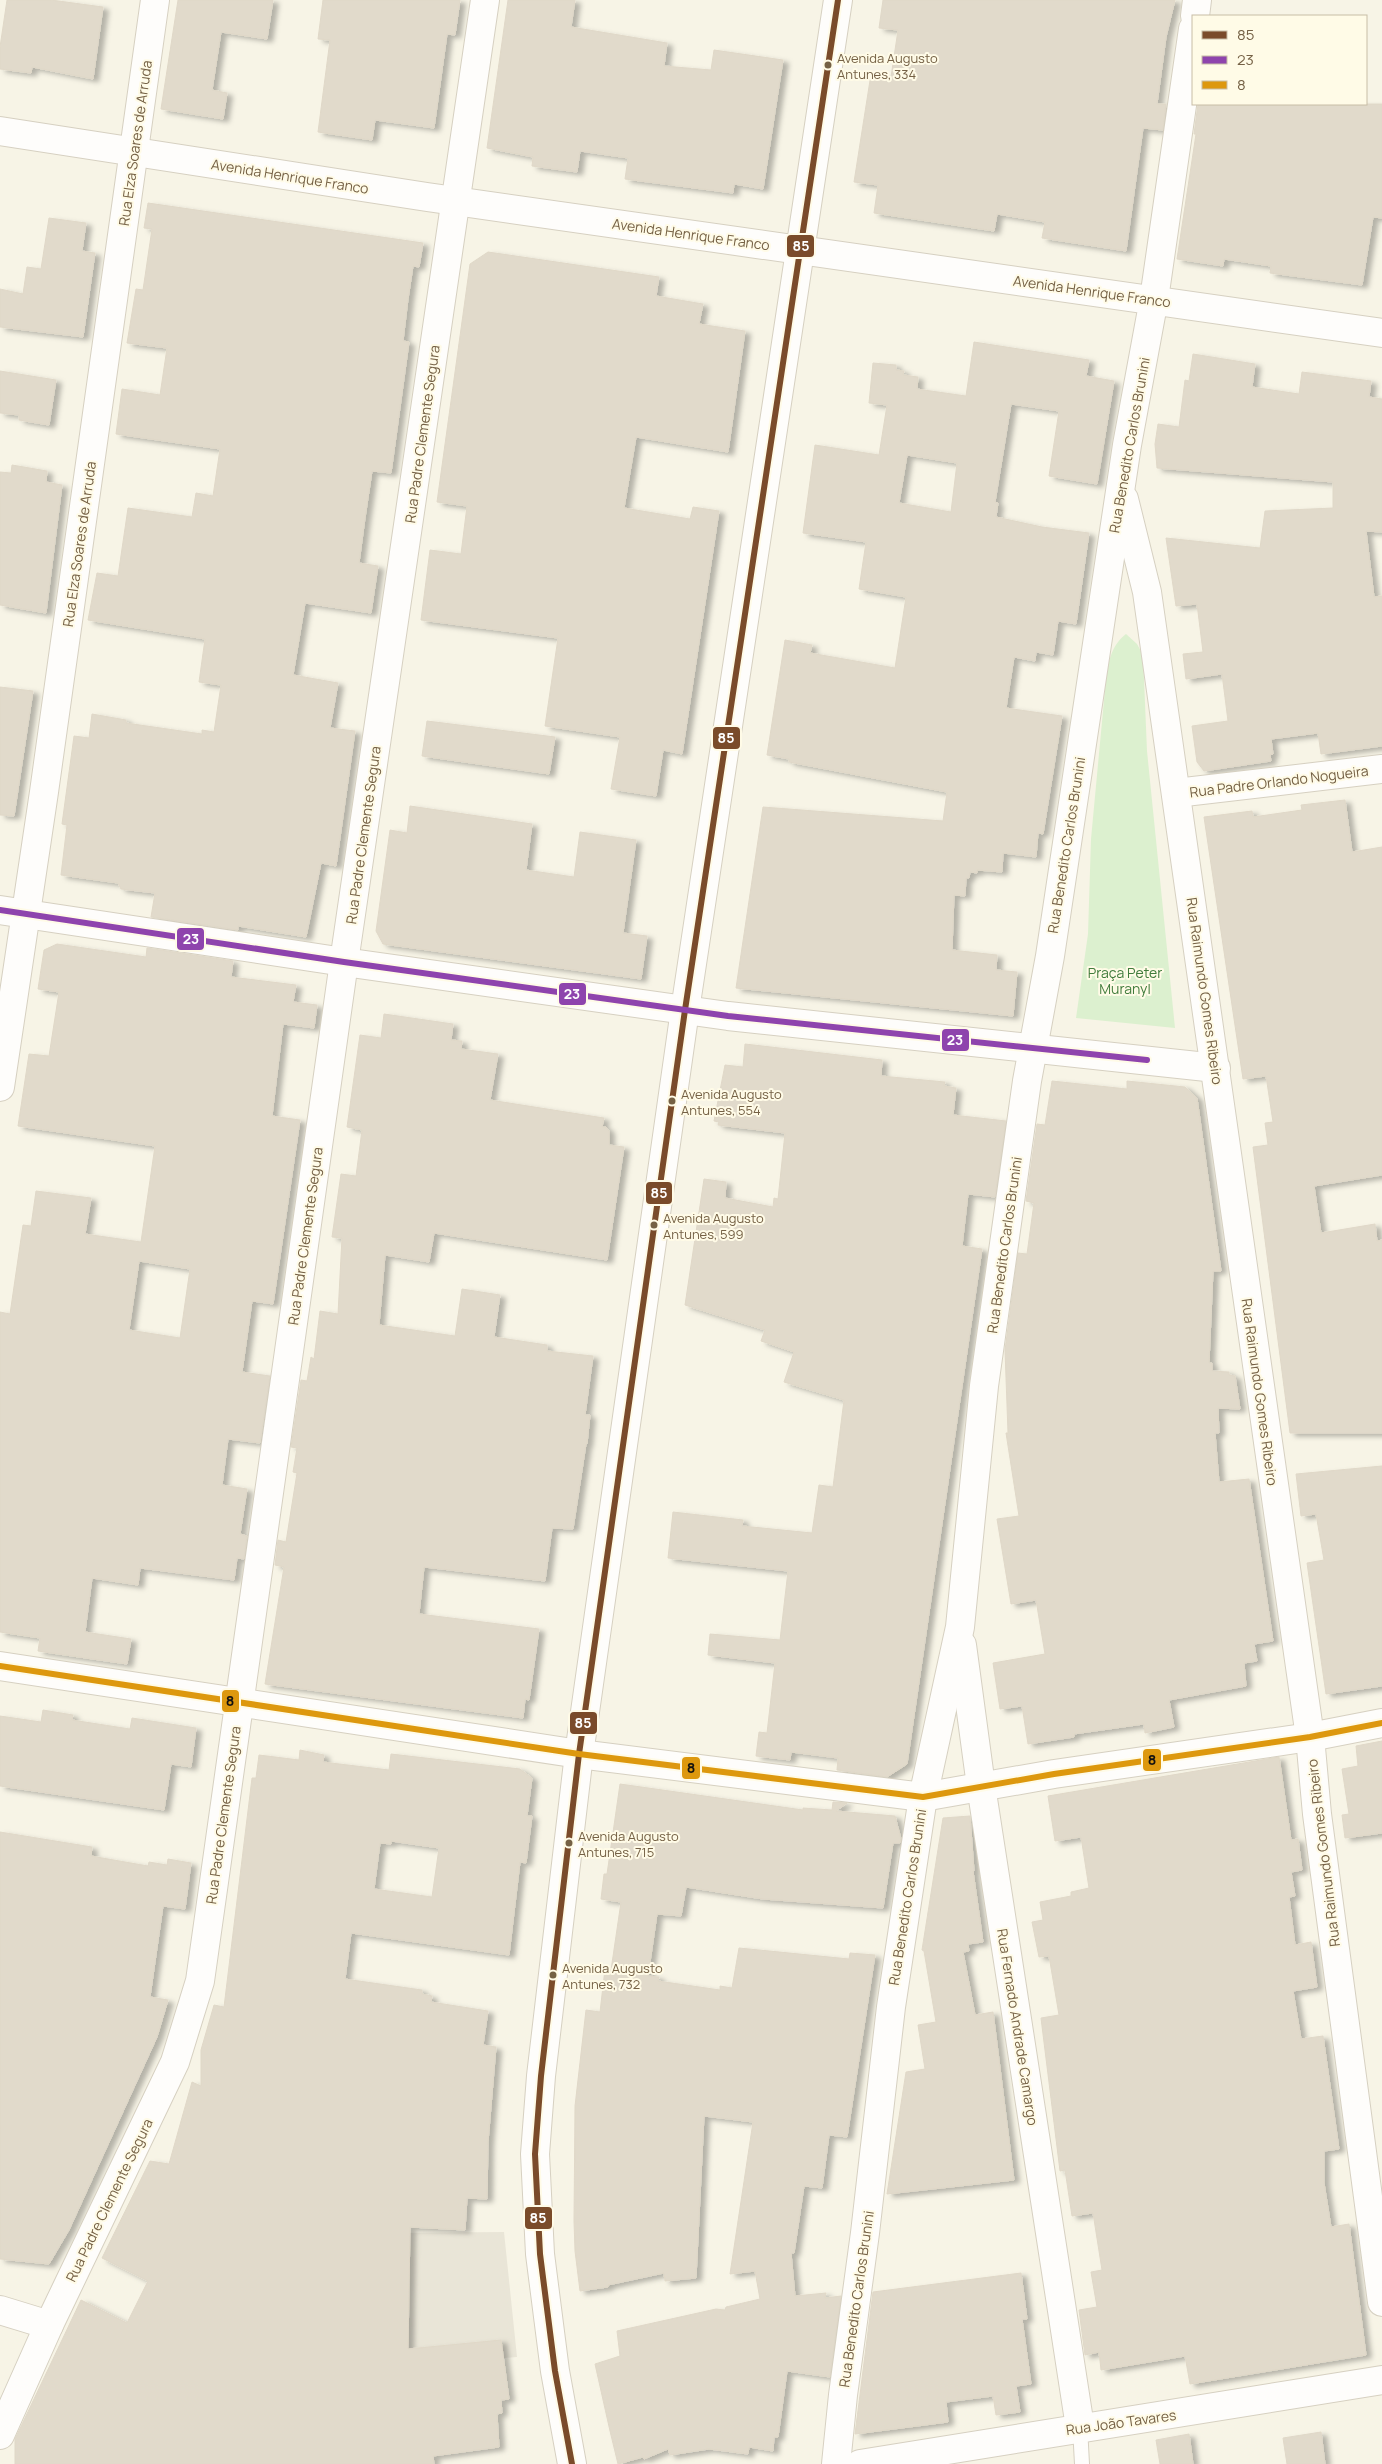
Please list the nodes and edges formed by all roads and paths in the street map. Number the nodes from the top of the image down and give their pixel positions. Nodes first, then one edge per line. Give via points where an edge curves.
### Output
1 (156, 0) edge
2 (485, 0) edge
3 (838, 0) edge
4 (1197, 0) edge
5 (1195, 15) edge
6 (1192, 36) edge
7 (0, 132) edge
8 (133, 152) junction
9 (456, 201) junction
10 (799, 250) junction
11 (1154, 299) junction
12 (1382, 333) edge
13 (1120, 485) junction
14 (1382, 769) edge
15 (1176, 793) junction
16 (13, 912) edge
17 (344, 962) junction
18 (686, 1010) junction
19 (1033, 1048) junction
20 (1216, 1068) junction
21 (0, 1087) edge
22 (960, 1627) junction
23 (0, 1666) edge
24 (238, 1702) junction
25 (1382, 1723) edge
26 (1310, 1737) junction
27 (579, 1754) junction
28 (981, 1786) junction
29 (922, 1797) junction
30 (1382, 2302) edge
31 (0, 2310) edge
32 (49, 2325) junction
33 (1382, 2380) edge
34 (1080, 2427) junction
35 (0, 2435) edge
36 (572, 2464) edge
37 (836, 2464) edge
38 (860, 2464) edge
39 (1082, 2464) edge

1 - 8 street, Rua Elza Soares de Arruda
2 - 9 street, Rua Padre Clemente Segura
3 - 10 street
4 - 5 street
6 - 11 street, Rua Benedito Carlos Brunini
7 - 8 street, Avenida Henrique Franco
8 - 9 street, Avenida Henrique Franco
8 - 16 street, Rua Elza Soares de Arruda via 44,792
9 - 10 street, Avenida Henrique Franco
9 - 17 street, Rua Padre Clemente Segura
10 - 11 street, Avenida Henrique Franco
10 - 18 street
11 - 12 street, Avenida Henrique Franco
11 - 13 street, Rua Benedito Carlos Brunini
13 - 15 street, Rua Raimundo Gomes Ribeiro via 1147,592
13 - 19 street, Rua Benedito Carlos Brunini via 1050,956
14 - 15 street, Rua Padre Orlando Nogueira
15 - 20 street, Rua Raimundo Gomes Ribeiro
16 - 17 street
16 - 21 street, Rua Elza Soares de Arruda
17 - 18 street
17 - 24 street, Rua Padre Clemente Segura
18 - 19 street
18 - 27 street
19 - 20 street
19 - 22 street, Rua Benedito Carlos Brunini via 984,1386
20 - 26 street, Rua Raimundo Gomes Ribeiro
22 - 28 street, Rua Fernado Andrade Camargo
22 - 29 street, Rua Benedito Carlos Brunini
23 - 24 street
24 - 27 street
24 - 32 street, Rua Padre Clemente Segura via 200,1981 178,2053
25 - 26 street
26 - 28 street
26 - 30 street, Rua Raimundo Gomes Ribeiro via 1317,1814
27 - 29 street
27 - 36 street via 541,2076 535,2154 540,2254 555,2371
28 - 29 street
28 - 34 street, Rua Fernado Andrade Camargo
29 - 37 street, Rua Benedito Carlos Brunini via 891,2007
31 - 32 street
32 - 35 street, Rua Padre Clemente Segura
33 - 34 street, Rua João Tavares
34 - 38 street, Rua João Tavares
34 - 39 lane

